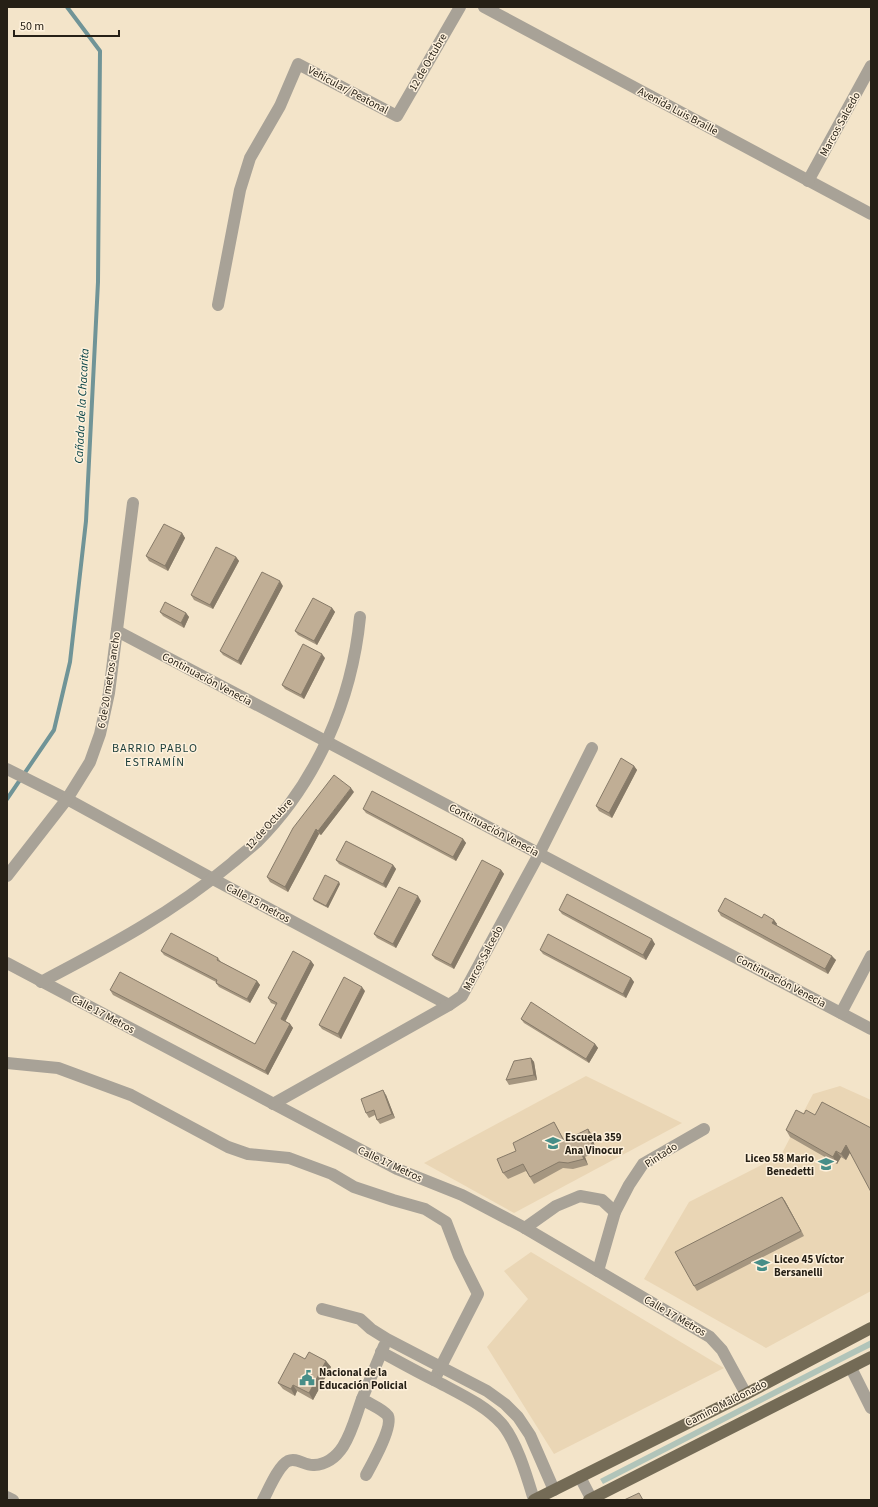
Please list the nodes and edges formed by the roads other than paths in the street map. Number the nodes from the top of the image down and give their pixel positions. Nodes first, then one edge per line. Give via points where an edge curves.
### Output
1 (460, 7) edge
2 (484, 7) edge
3 (871, 66) edge
4 (397, 116) joint
5 (808, 181) junction
6 (871, 214) edge
7 (218, 305) dead end
8 (133, 503) dead end
9 (360, 617) dead end
10 (117, 631) junction
11 (327, 742) junction
12 (592, 748) dead end
13 (17, 774) edge
14 (67, 799) junction
15 (539, 854) junction
16 (7, 876) edge
17 (213, 879) junction
18 (871, 956) edge
19 (7, 963) edge
20 (42, 982) junction
21 (449, 1005) junction
22 (841, 1013) junction
23 (871, 1029) edge
24 (7, 1063) edge
25 (273, 1104) junction
26 (704, 1128) dead end
27 (615, 1212) junction
28 (525, 1228) junction
29 (598, 1271) junction
30 (322, 1309) dead end
31 (871, 1328) edge
32 (387, 1339) junction
33 (381, 1352) junction
34 (871, 1357) edge
35 (440, 1367) junction
36 (851, 1368) junction
37 (434, 1380) junction
38 (746, 1394) junction
39 (362, 1399) junction
40 (871, 1408) edge
41 (366, 1475) dead end
42 (580, 1477) junction
43 (554, 1490) junction
44 (7, 1497) edge
45 (13, 1500) edge
46 (263, 1500) edge
47 (534, 1500) edge
48 (591, 1500) edge

1 - 4 street, 12 de Octubre
2 - 5 street, Avenida Luis Braille
3 - 5 street, Marcos Salcedo
4 - 7 street, Vehicular/ Peatonal via 298,64 280,106 250,158 240,190
5 - 6 street, Avenida Luis Braille
8 - 10 street, 6 de 20 metros ancho
9 - 11 street, 12 de Octubre via 358,645 340,710
10 - 11 street, Continuación Venecia
10 - 14 street, 6 de 20 metros ancho via 109,693 100,734 90,762
11 - 15 street, Continuación Venecia
11 - 17 street, 12 de Octubre via 301,787 257,842
12 - 15 street, Marcos Salcedo
13 - 14 street, Calle 15 metros
14 - 16 street, 6 de 20 metros ancho
14 - 17 street, Calle 15 metros
15 - 21 street, Marcos Salcedo via 462,996
15 - 22 street, Continuación Venecia
17 - 20 street, 12 de Octubre via 147,925
17 - 21 street, Calle 15 metros
18 - 22 street
19 - 20 street, Calle 17 Metros
20 - 25 street, Calle 17 Metros
21 - 25 street, Marcos Salcedo
22 - 23 street, Continuación Venecia
24 - 35 street via 58,1068 131,1096 228,1147 248,1154 289,1158 332,1174 354,1187 425,1209 446,1222 478,1294
25 - 28 street, Calle 17 Metros via 397,1169 462,1195
26 - 27 street, Pintado via 644,1164
27 - 28 street via 602,1200 580,1196 556,1206
27 - 29 street, Pintado
28 - 29 street, Calle 17 Metros
29 - 38 street, Calle 17 Metros via 710,1337 722,1350
30 - 32 street via 360,1319
31 - 38 main road, Camino Maldonado
32 - 33 street
32 - 35 street
33 - 37 street
33 - 39 street
34 - 36 main road
35 - 37 street
35 - 43 street via 487,1392 518,1417 530,1435
36 - 40 street
36 - 48 main road
37 - 47 street via 483,1408 503,1425 524,1469
38 - 42 main road, Camino Maldonado
39 - 41 street via 387,1415 389,1420 388,1429
39 - 46 street via 354,1425 337,1454 326,1463 312,1465 288,1461 283,1465
42 - 43 main road, Camino Maldonado
42 - 48 street
43 - 47 main road, Camino Maldonado
44 - 45 street

